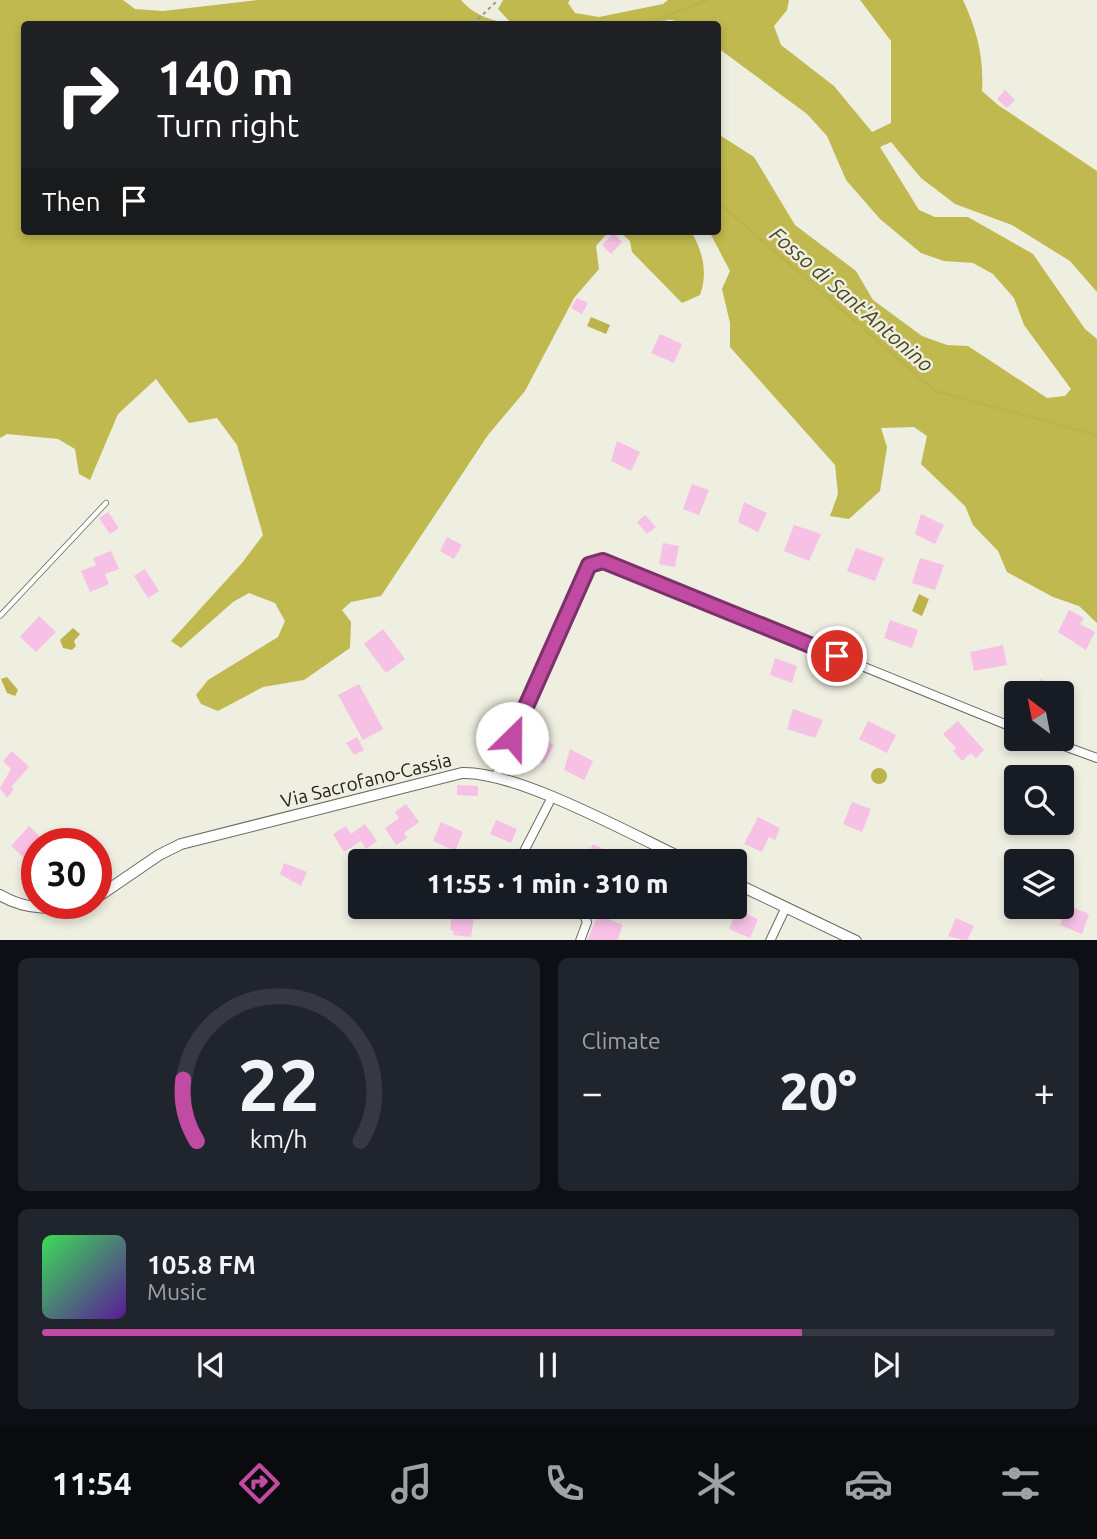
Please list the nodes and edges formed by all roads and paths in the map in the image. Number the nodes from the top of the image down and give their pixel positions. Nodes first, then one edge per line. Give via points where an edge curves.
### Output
1 (498, 0) edge
2 (476, 21) edge
3 (106, 503) dead end
4 (0, 616) edge
5 (1004, 724) edge
6 (1074, 750) edge
7 (1097, 758) edge
8 (495, 778) junction
9 (552, 797) junction
10 (525, 849) edge
11 (662, 849) edge
12 (112, 887) edge
13 (747, 889) edge
14 (1, 898) edge
15 (21, 902) edge
16 (786, 907) junction
17 (586, 919) edge
18 (580, 940) edge
19 (770, 940) edge
20 (856, 940) edge

1 - 2 path
3 - 4 lane
5 - 8 street via 603,561 589,565 576,589
6 - 7 street
8 - 9 street, Via Sacrofano-Cassia
8 - 12 street, Via Sacrofano-Cassia via 466,773 442,777 191,841 159,855
9 - 10 street
9 - 11 street, Via Sacrofano-Cassia
13 - 16 street
14 - 15 street
16 - 19 street
16 - 20 street
17 - 18 street

